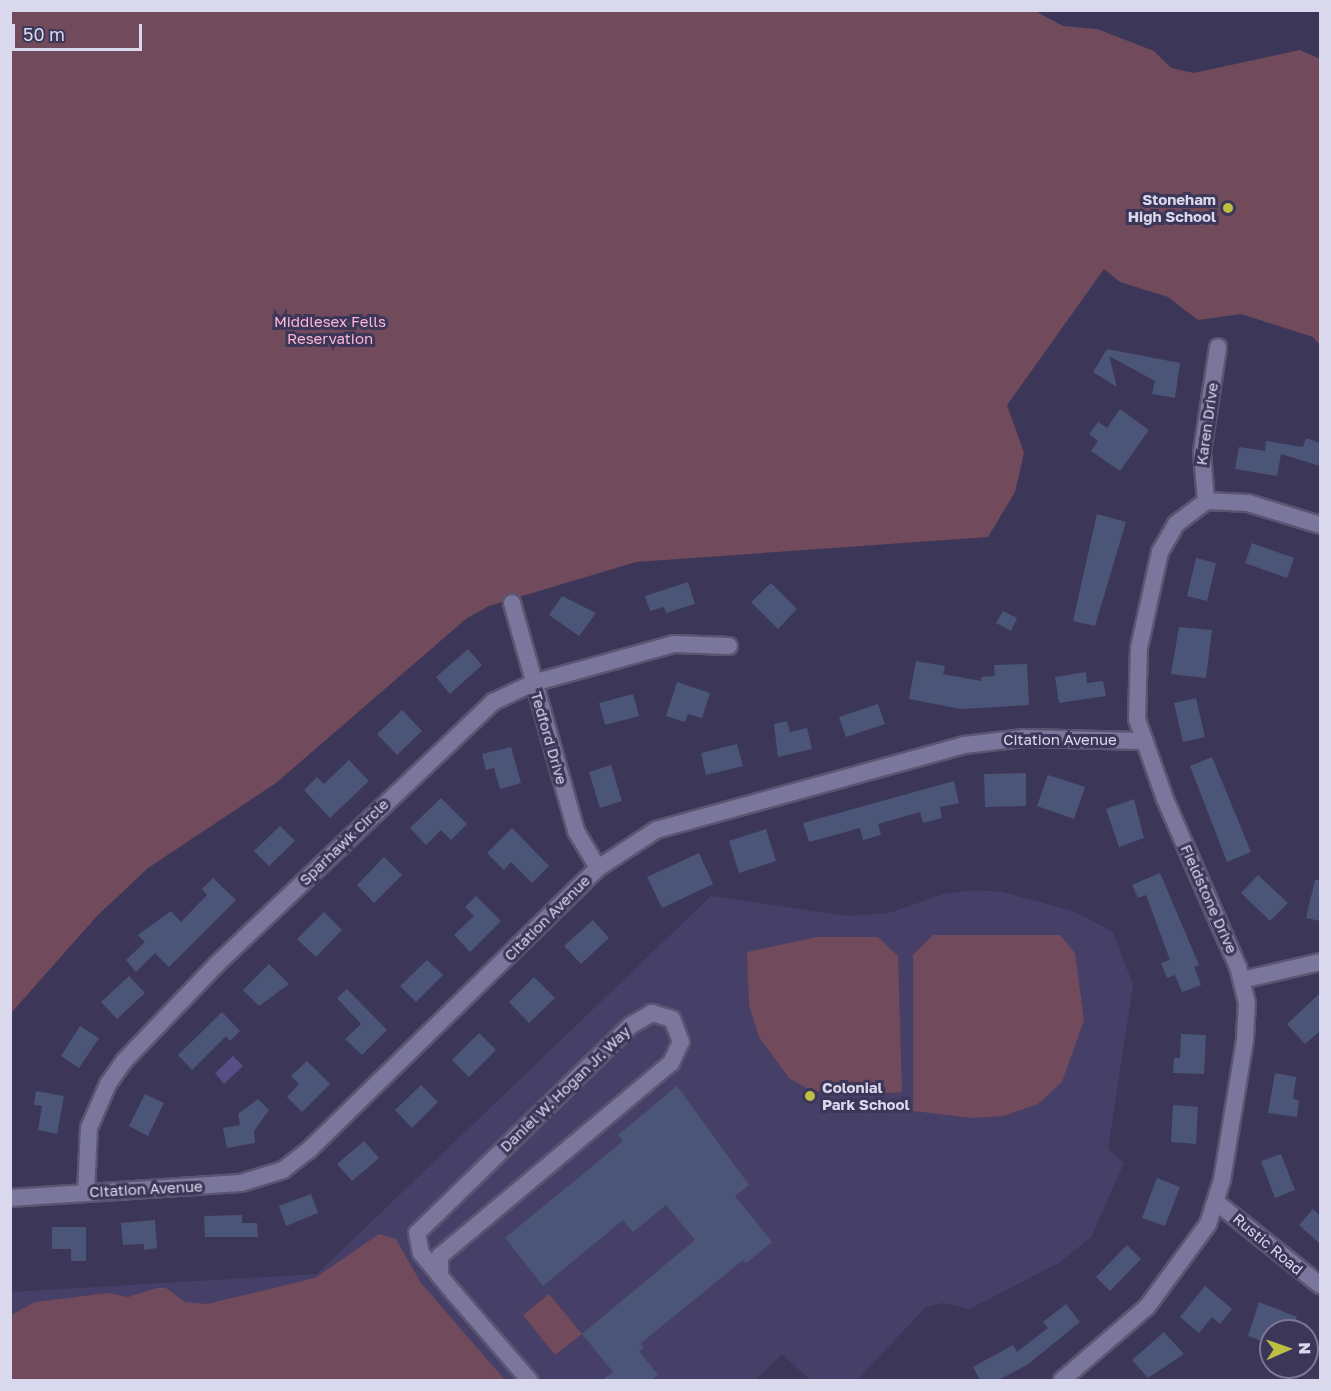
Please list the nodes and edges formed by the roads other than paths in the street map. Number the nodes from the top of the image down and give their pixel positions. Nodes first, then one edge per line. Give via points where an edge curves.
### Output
1 (1218, 346) dead end
2 (1206, 501) junction
3 (1320, 525) edge
4 (512, 603) dead end
5 (729, 646) dead end
6 (533, 683) junction
7 (1142, 741) junction
8 (598, 868) junction
9 (1320, 962) edge
10 (1242, 980) junction
11 (86, 1192) junction
12 (10, 1198) edge
13 (1216, 1203) junction
14 (440, 1276) junction
15 (1320, 1285) edge
16 (529, 1380) edge
17 (1062, 1380) edge

1 - 2 street, Karen Drive via 1202,452
2 - 3 street via 1248,503
2 - 7 street, Fieldstone Drive via 1190,509 1170,533 1154,575 1136,675
4 - 6 street, Tedford Drive
5 - 6 street, Sparhawk Circle via 674,644
6 - 8 street, Tedford Drive via 576,831
6 - 11 street, Sparhawk Circle via 503,696 469,724 133,1050 108,1084 89,1128
7 - 8 street, Citation Avenue via 1024,738 964,745 679,821 639,838
7 - 10 street, Fieldstone Drive
8 - 11 street, Citation Avenue via 283,1170 241,1184
9 - 10 street
10 - 13 street, Fieldstone Drive via 1245,1040
11 - 12 street, Citation Avenue
13 - 15 street, Rustic Road
13 - 17 street, Fieldstone Drive via 1201,1236 1163,1290
14 - 14 street, Daniel W. Hogan Jr. Way via 440,1256 671,1063 681,1042 672,1019 652,1013 632,1024 420,1230 416,1245
14 - 16 street, Daniel W. Hogan Jr. Way

